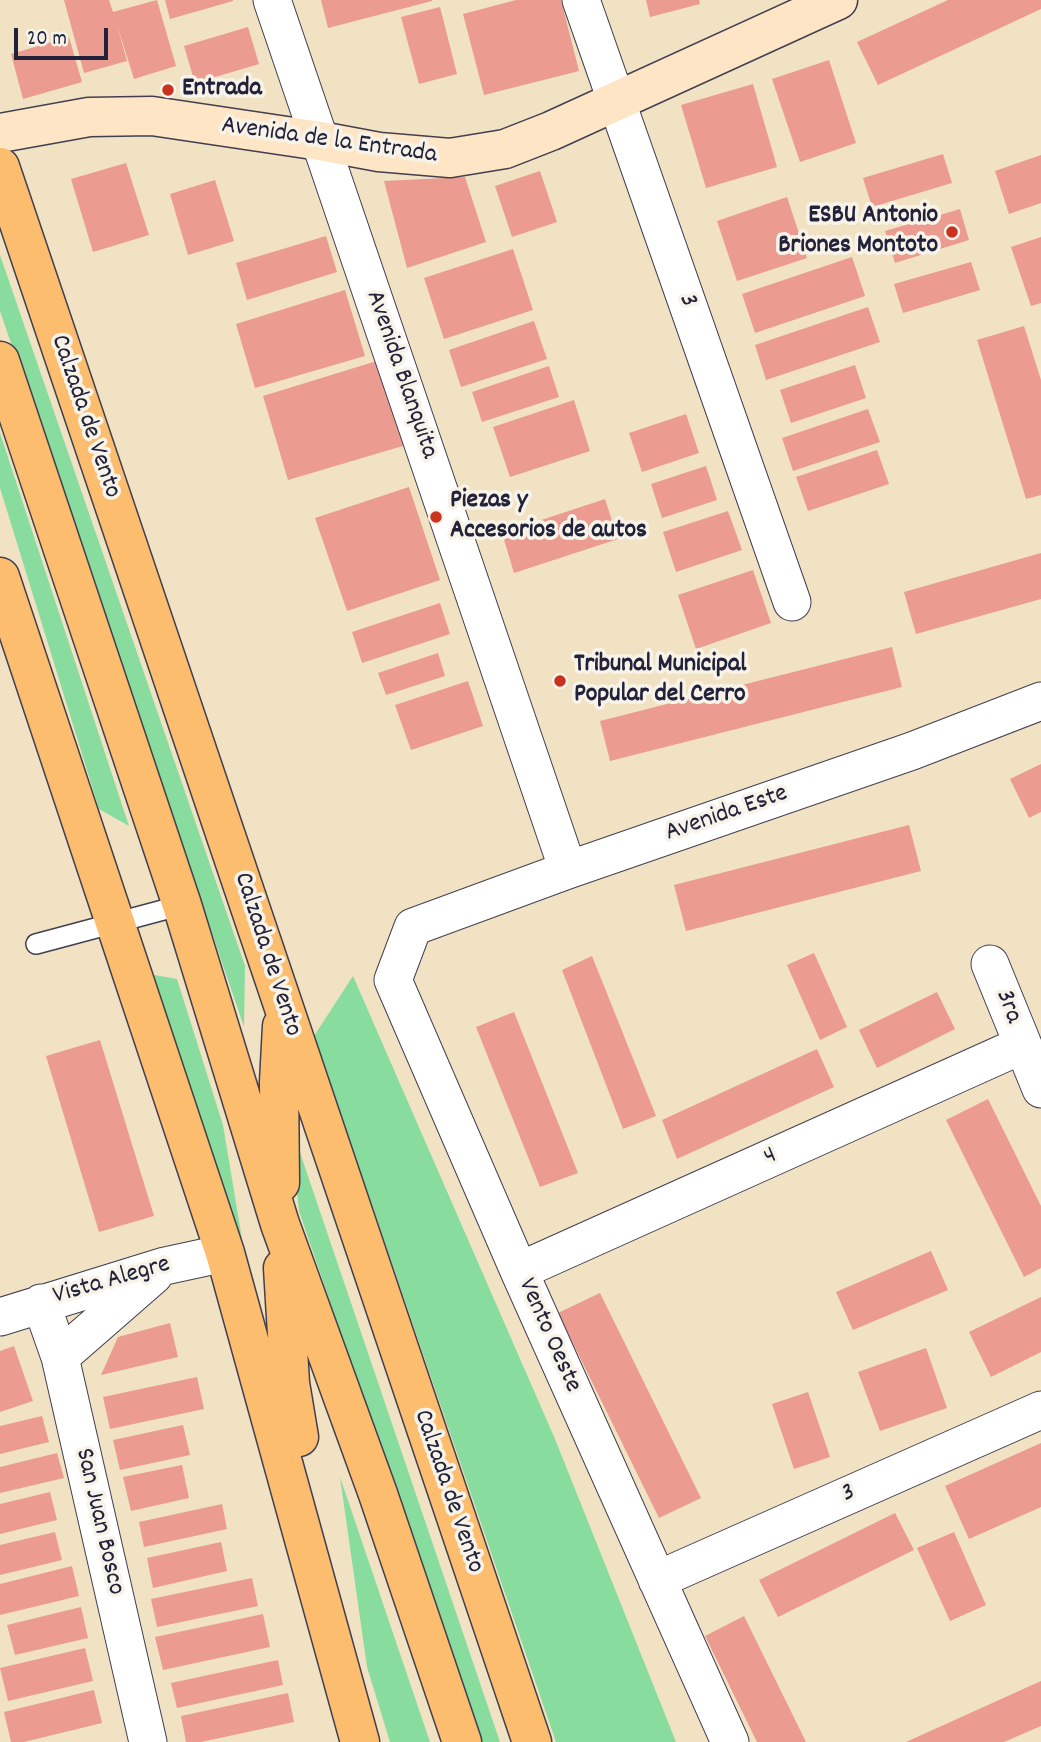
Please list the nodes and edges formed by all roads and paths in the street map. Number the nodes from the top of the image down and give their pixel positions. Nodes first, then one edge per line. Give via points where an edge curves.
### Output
1 (272, 0) edge
2 (581, 0) edge
3 (838, 0) edge
4 (615, 101) junction
5 (0, 134) edge
6 (320, 141) junction
7 (0, 167) edge
8 (0, 361) edge
9 (0, 577) edge
10 (792, 602) dead end
11 (1041, 701) edge
12 (568, 870) junction
13 (182, 905) junction
14 (114, 924) junction
15 (413, 927) joint
16 (36, 944) dead end
17 (990, 964) dead end
18 (282, 1006) junction
19 (1022, 1045) junction
20 (1041, 1089) edge
21 (280, 1224) junction
22 (225, 1253) junction
23 (165, 1266) junction
24 (519, 1271) junction
25 (41, 1303) junction
26 (0, 1317) edge
27 (60, 1357) junction
28 (1041, 1410) edge
29 (657, 1580) junction
30 (336, 1657) junction
31 (148, 1742) edge
32 (360, 1742) edge
33 (463, 1742) edge
34 (532, 1742) edge
35 (730, 1742) edge

1 - 6 street, Avenida Blanquita
2 - 4 street, 3
3 - 4 street, Avenida de la Entrada
4 - 6 street, Avenida de la Entrada via 505,149 450,158
4 - 10 street, 3
5 - 6 street, Avenida de la Entrada via 89,117 152,117
6 - 12 street, Avenida Blanquita
7 - 18 main road, Calzada de Vento
8 - 13 main road
9 - 14 main road
11 - 12 street, Avenida Este via 912,751
12 - 15 street, Avenida Este
13 - 14 lane
13 - 21 main road
14 - 16 lane
14 - 22 main road
15 - 24 street, Vento Oeste via 393,980
17 - 19 street, 3ra
18 - 21 main road
18 - 34 main road, Calzada de Vento
19 - 20 street, 3ra
19 - 24 street, 4
21 - 30 main road via 290,1383
21 - 33 main road
22 - 23 street, Vista Alegre
22 - 30 main road
23 - 25 street, Vista Alegre
23 - 27 street
24 - 29 street, Vento Oeste
25 - 26 street, Vista Alegre
25 - 27 street, San Juan Bosco
27 - 31 street, San Juan Bosco
28 - 29 street, 3
29 - 35 street, Vento Oeste
30 - 32 main road

